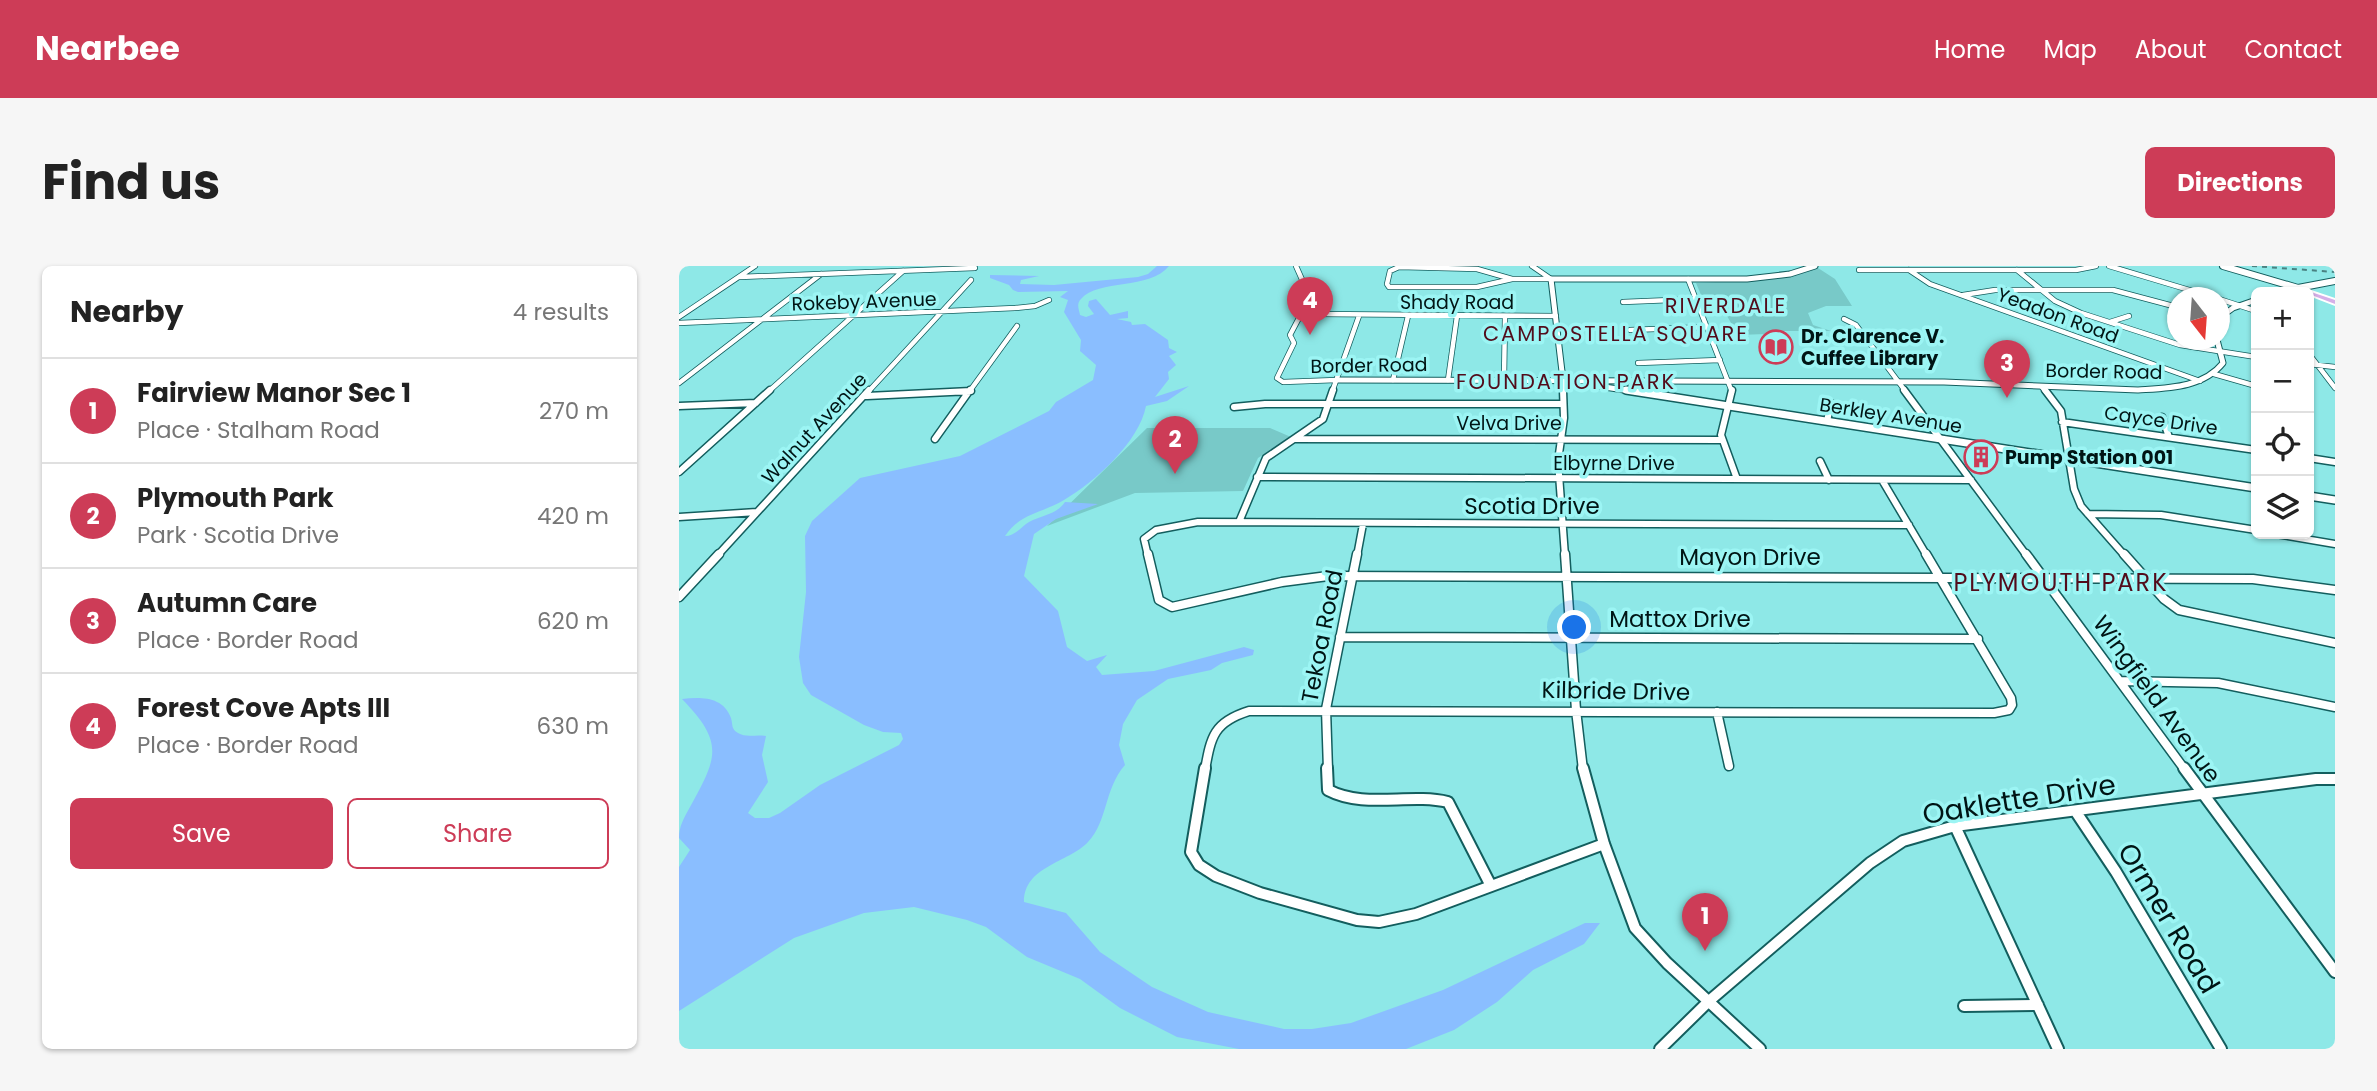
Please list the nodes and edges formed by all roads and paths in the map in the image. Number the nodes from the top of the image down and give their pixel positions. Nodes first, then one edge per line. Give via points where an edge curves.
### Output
1 (755, 266) edge
2 (1296, 266) edge
3 (1532, 266) edge
4 (1803, 266) edge
5 (1815, 266) edge
6 (2096, 266) edge
7 (2109, 266) edge
8 (2223, 266) edge
9 (975, 268) dead end
10 (1859, 270) dead end
11 (1909, 270) junction
12 (2017, 270) junction
13 (903, 271) junction
14 (823, 274) junction
15 (740, 277) junction
16 (1512, 279) junction
17 (1551, 279) junction
18 (1688, 279) junction
19 (1739, 279) junction
20 (971, 280) dead end
21 (2335, 281) edge
22 (2181, 287) edge
23 (2295, 287) edge
24 (2303, 287) edge
25 (2041, 290) junction
26 (2314, 291) edge
27 (2314, 294) edge
28 (1962, 295) junction
29 (2335, 295) edge
30 (1696, 299) junction
31 (1049, 300) dead end
32 (2251, 301) edge
33 (1623, 302) dead end
34 (2230, 302) edge
35 (2335, 302) edge
36 (2167, 304) edge
37 (2239, 305) junction
38 (2251, 309) edge
39 (2230, 311) edge
40 (943, 312) junction
41 (1310, 312) junction
42 (855, 315) junction
43 (1359, 316) junction
44 (1408, 316) junction
45 (1457, 316) junction
46 (1505, 316) junction
47 (1556, 316) junction
48 (2129, 316) dead end
49 (679, 317) edge
50 (762, 319) junction
51 (1844, 320) dead end
52 (2110, 322) junction
53 (679, 323) edge
54 (1017, 326) dead end
55 (1708, 327) junction
56 (1630, 330) dead end
57 (2221, 350) edge
58 (2222, 353) junction
59 (2251, 356) edge
60 (1720, 360) junction
61 (2314, 360) edge
62 (1638, 363) dead end
63 (2314, 365) edge
64 (2318, 365) junction
65 (2335, 367) edge
66 (2214, 374) junction
67 (1337, 380) junction
68 (1393, 380) junction
69 (1448, 380) junction
70 (1504, 380) junction
71 (1563, 380) junction
72 (1730, 381) junction
73 (1897, 381) junction
74 (2200, 381) junction
75 (679, 383) edge
76 (1607, 384) junction
77 (2251, 385) edge
78 (2042, 387) junction
79 (2335, 388) edge
80 (971, 391) junction
81 (866, 396) junction
82 (757, 403) junction
83 (1831, 403) dead end
84 (1329, 404) junction
85 (1563, 404) junction
86 (1730, 405) junction
87 (679, 406) edge
88 (1234, 407) dead end
89 (2162, 417) dead end
90 (1827, 421) junction
91 (2062, 422) junction
92 (1939, 438) junction
93 (2169, 438) junction
94 (935, 439) dead end
95 (1296, 439) junction
96 (1561, 439) junction
97 (1722, 440) junction
98 (2251, 449) edge
99 (2068, 458) junction
100 (2314, 459) edge
101 (1820, 461) dead end
102 (2335, 462) edge
103 (679, 472) edge
104 (1257, 477) junction
105 (1559, 479) junction
106 (1737, 479) junction
107 (1829, 480) junction
108 (1882, 480) junction
109 (1971, 480) junction
110 (2251, 487) edge
111 (2314, 497) edge
112 (2335, 500) edge
113 (757, 512) junction
114 (2088, 514) junction
115 (679, 517) edge
116 (1239, 522) junction
117 (1363, 524) junction
118 (1562, 524) junction
119 (1909, 525) junction
120 (2251, 529) edge
121 (2306, 539) edge
122 (2335, 544) edge
123 (1354, 576) junction
124 (1566, 576) junction
125 (1941, 577) junction
126 (2043, 578) junction
127 (2146, 579) junction
128 (2335, 590) edge
129 (679, 597) edge
130 (1167, 606) joint
131 (1340, 636) junction
132 (1571, 637) junction
133 (1978, 639) junction
134 (2335, 643) edge
135 (2120, 681) junction
136 (2335, 707) edge
137 (1326, 709) junction
138 (1576, 710) junction
139 (1717, 712) junction
140 (1729, 766) dead end
141 (2335, 779) edge
142 (2203, 795) junction
143 (2077, 812) junction
144 (1955, 826) junction
145 (1604, 844) junction
146 (1491, 886) junction
147 (2335, 971) edge
148 (1709, 1001) junction
149 (2038, 1005) junction
150 (1964, 1006) dead end
151 (1660, 1049) edge
152 (1760, 1049) edge
153 (2058, 1049) edge
154 (2221, 1049) edge

1 - 15 street
2 - 41 street via 1308,293 1304,307
3 - 17 street
4 - 19 street
5 - 19 street via 1780,276
6 - 12 street
7 - 22 street
8 - 23 main road
9 - 13 street
10 - 11 street
11 - 12 street
11 - 28 street, Yeadon Road via 1919,279
12 - 25 street
13 - 14 street
13 - 42 street
14 - 15 street
14 - 50 street
15 - 49 street
16 - 16 street via 1471,288 1396,288 1387,284 1390,271 1403,267 1477,269
16 - 17 street
17 - 18 street
17 - 47 street
18 - 19 street
18 - 30 street
20 - 40 street, Walnut Avenue
21 - 24 main road
25 - 28 street
25 - 36 street via 2121,290
25 - 52 street via 2060,305
26 - 29 main road
27 - 35 main road
28 - 74 street, Yeadon Road
30 - 33 street
30 - 55 street
31 - 40 street, Rokeby Avenue via 1028,307
32 - 37 street
34 - 37 street
37 - 38 street
37 - 39 street
40 - 42 street, Rokeby Avenue
40 - 81 street, Walnut Avenue
41 - 43 street, Shady Road
41 - 67 street, Border Road via 1299,318 1290,335 1294,343 1277,378 1283,382
42 - 50 street, Rokeby Avenue
42 - 82 street
43 - 44 street, Shady Road
43 - 67 street
44 - 45 street, Shady Road
44 - 68 street
45 - 46 street, Shady Road
45 - 69 street
46 - 47 street, Shady Road
46 - 70 street
47 - 71 street
48 - 52 street
50 - 53 street, Rokeby Avenue
50 - 75 street
51 - 73 street, Wingfield Avenue via 1856,325
52 - 58 street via 2171,343
54 - 80 street
55 - 56 street
55 - 60 street
57 - 58 street
58 - 59 street
58 - 66 street via 2223,363
60 - 62 street
60 - 72 street
61 - 64 street
63 - 64 street
64 - 65 street
64 - 79 street
66 - 74 street, Border Road
66 - 77 street
67 - 68 street, Border Road
67 - 84 street
68 - 69 street, Border Road
69 - 70 street, Border Road
70 - 71 street, Border Road
71 - 76 street, Berkley Avenue
71 - 85 street
72 - 73 street, Border Road
72 - 76 street, Border Road
72 - 86 street
73 - 78 street, Border Road
73 - 92 street, Wingfield Avenue
74 - 78 street, Border Road via 2148,390
76 - 86 street, Berkley Avenue
78 - 91 street via 2059,408
80 - 81 street
80 - 94 street
81 - 113 street, Walnut Avenue
82 - 87 street
82 - 103 street
83 - 90 street
84 - 85 street
84 - 88 street
84 - 95 street via 1323,419
85 - 96 street
86 - 90 street, Berkley Avenue
86 - 97 street via 1722,424
89 - 93 street
90 - 92 street, Berkley Avenue
91 - 93 street, Cayce Drive
91 - 99 street
92 - 99 street, Berkley Avenue
92 - 109 street, Wingfield Avenue
93 - 98 street, Cayce Drive
95 - 96 street, Velva Drive
95 - 104 street via 1271,453
96 - 97 street, Velva Drive
96 - 105 street
97 - 106 street
99 - 110 street, Berkley Avenue
99 - 114 street via 2076,494
100 - 102 street
101 - 107 street
104 - 105 street, Elbyrne Drive
104 - 116 street
105 - 106 street, Elbyrne Drive
105 - 118 street
106 - 107 street, Elbyrne Drive
107 - 108 street, Elbyrne Drive
108 - 109 street, Elbyrne Drive
108 - 119 street
109 - 126 street, Wingfield Avenue
111 - 112 street
113 - 115 street
113 - 129 street, Walnut Avenue
114 - 120 street via 2161,515
114 - 127 street
116 - 117 street, Scotia Drive
116 - 130 street, Scotia Drive via 1198,522 1156,530 1144,539 1159,600
117 - 118 street, Scotia Drive
117 - 123 street, Tekoa Road
118 - 119 street, Scotia Drive
118 - 124 street
119 - 125 street
121 - 122 street
123 - 124 street, Mayon Drive
123 - 130 street, Mayon Drive via 1304,578
123 - 131 street, Tekoa Road
124 - 125 street, Mayon Drive
124 - 132 street
125 - 126 street, Mayon Drive
125 - 133 street
126 - 127 street, Mayon Drive
126 - 135 street, Wingfield Avenue
127 - 128 street, Mayon Drive via 2269,579
127 - 134 street via 2170,605 2191,614
131 - 132 street, Mattox Drive
131 - 137 street, Tekoa Road
132 - 133 street, Mattox Drive
132 - 138 street
133 - 139 street, Kilbride Drive via 2011,698 2009,709 1994,713
135 - 136 street via 2218,683
135 - 142 street, Wingfield Avenue
137 - 138 street, Kilbride Drive
137 - 146 street, Tekoa Road via 1328,790 1341,797 1420,797 1448,802
137 - 146 street, Kilbride Drive via 1249,710 1215,730 1206,751 1191,852 1200,866 1227,880 1357,921 1401,918
138 - 139 street, Kilbride Drive
138 - 145 street via 1584,775
139 - 140 street
141 - 142 street, Oaklette Drive
142 - 143 street, Oaklette Drive
142 - 147 street, Wingfield Avenue
143 - 144 street, Oaklette Drive
143 - 154 street, Ormer Road
144 - 148 street, Oaklette Drive via 1903,841 1870,863
144 - 149 street
145 - 146 street
145 - 148 street via 1635,928
148 - 151 street, Oaklette Drive
148 - 152 street
149 - 150 street
149 - 153 street

